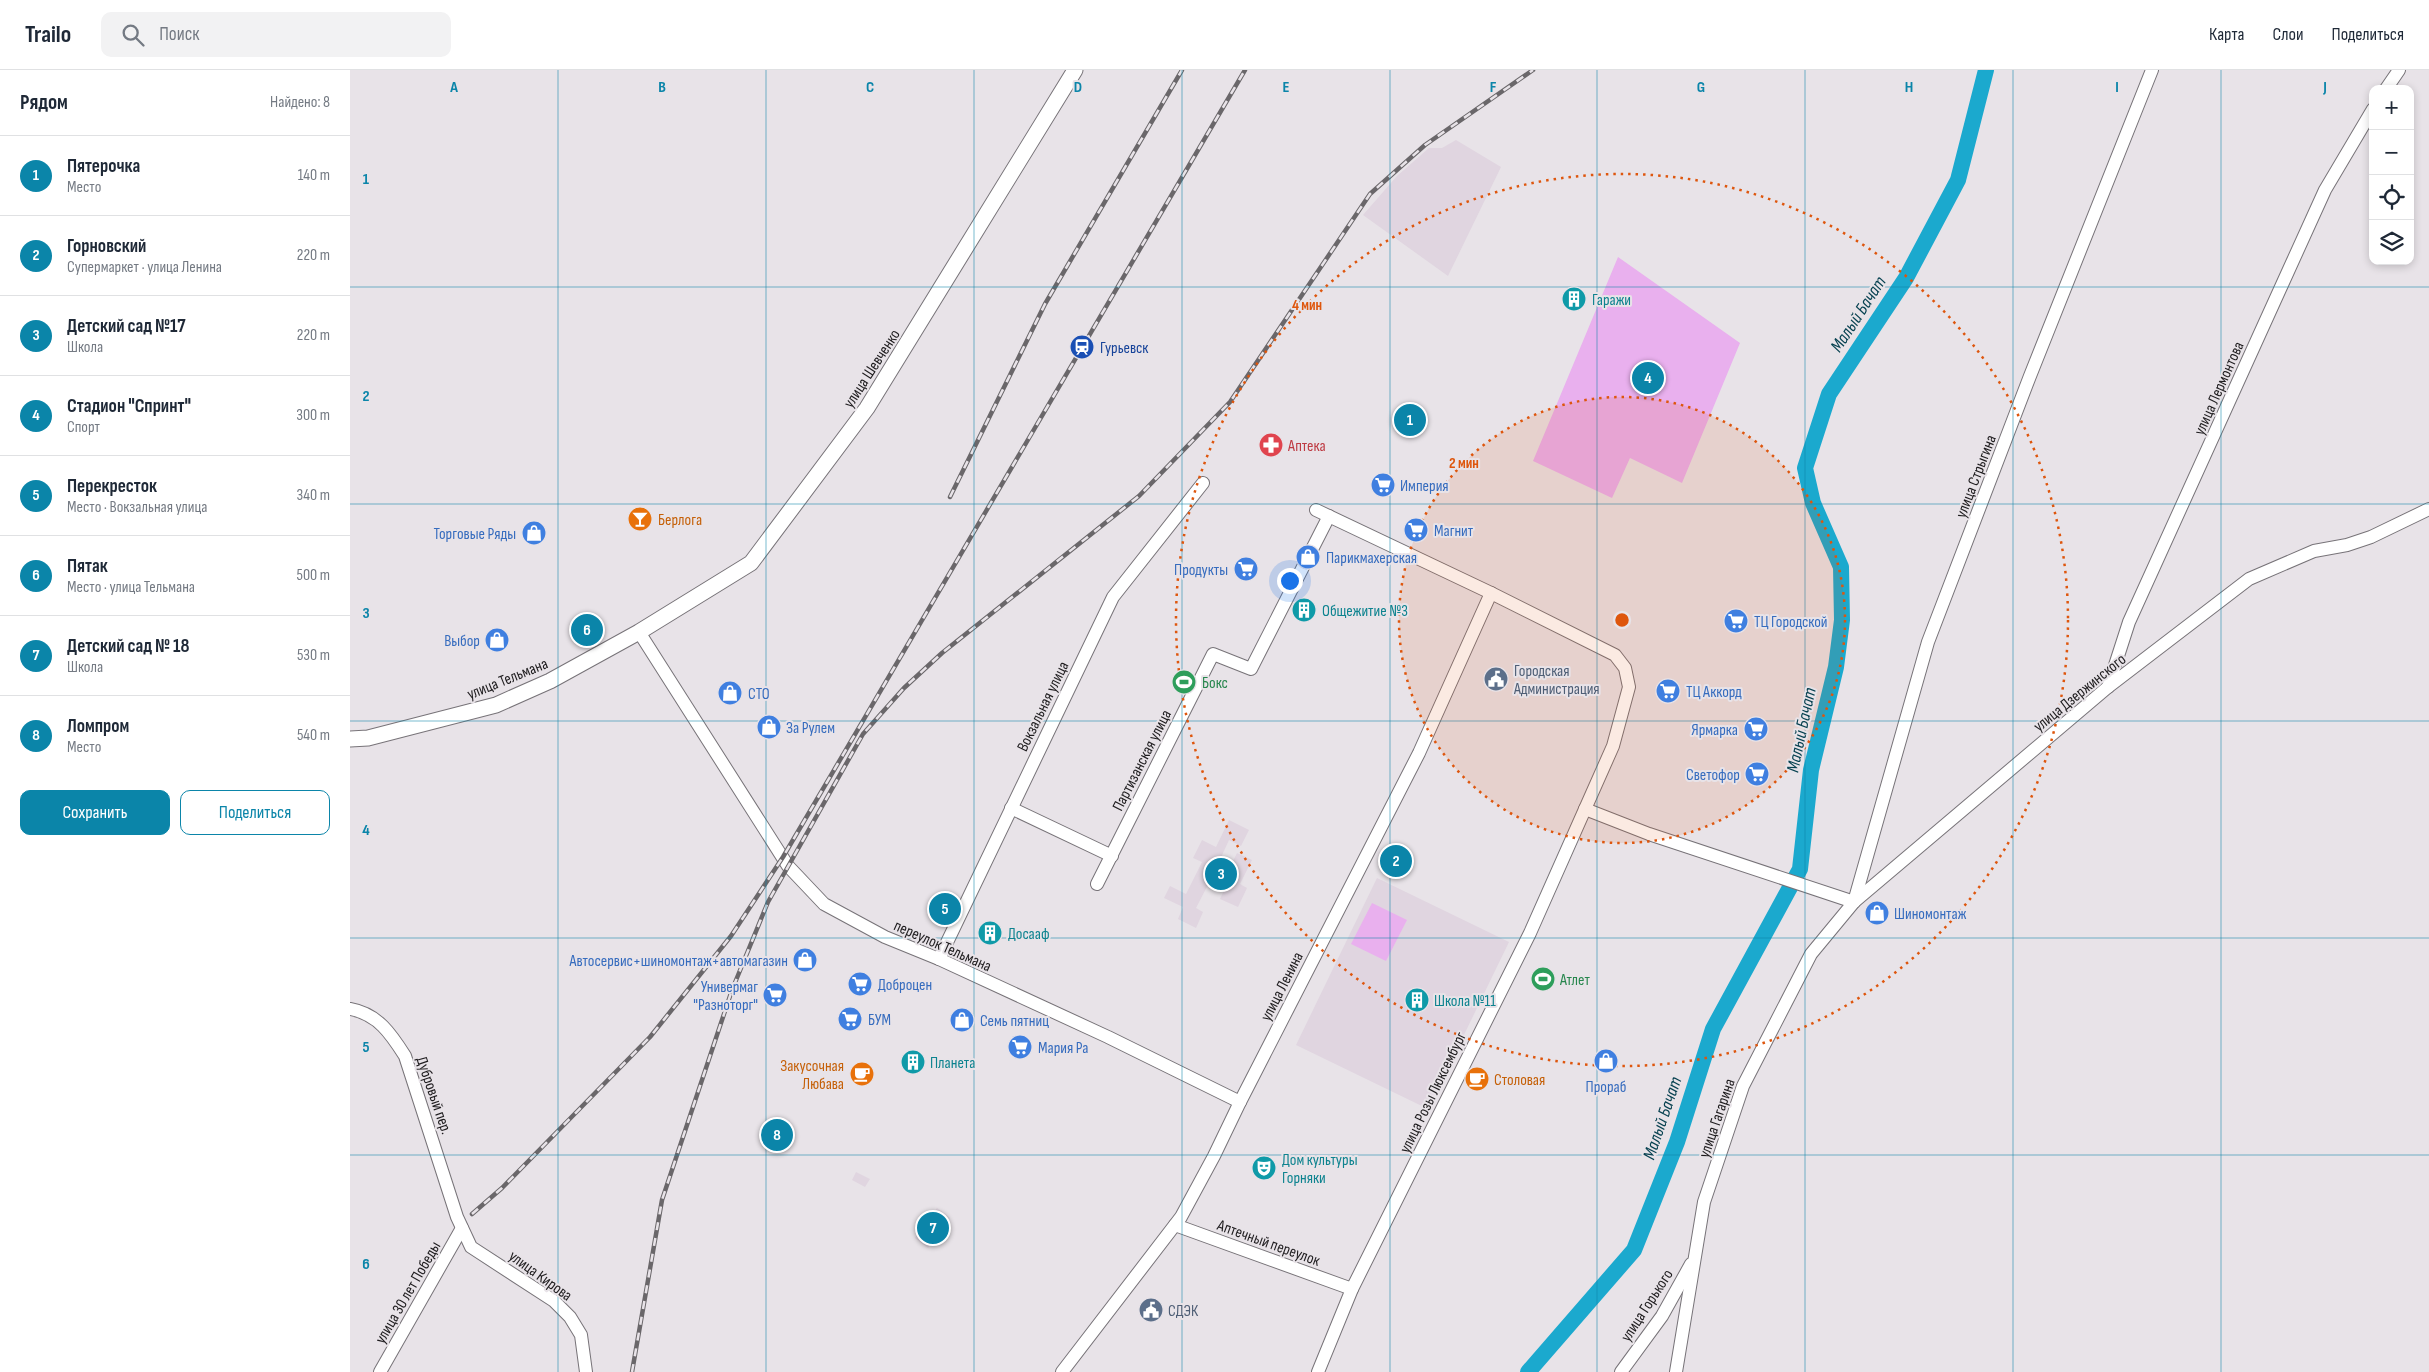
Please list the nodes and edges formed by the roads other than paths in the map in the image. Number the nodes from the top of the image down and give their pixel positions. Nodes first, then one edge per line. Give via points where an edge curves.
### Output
1 (1075, 70) edge
2 (2152, 70) edge
3 (2399, 70) edge
4 (2389, 85) edge
5 (2369, 117) edge
6 (1203, 483) dead end
7 (2429, 509) edge
8 (1316, 510) dead end
9 (1329, 516) junction
10 (1491, 593) junction
11 (640, 632) junction
12 (2108, 687) junction
13 (350, 739) edge
14 (1011, 808) junction
15 (1585, 809) junction
16 (1112, 856) junction
17 (1097, 884) dead end
18 (1854, 902) junction
19 (939, 959) junction
20 (350, 1009) edge
21 (1240, 1102) junction
22 (460, 1222) junction
23 (1174, 1225) junction
24 (1696, 1255) junction
25 (1352, 1289) junction
26 (380, 1372) edge
27 (586, 1372) edge
28 (1062, 1372) edge
29 (1318, 1372) edge
30 (1621, 1372) edge
31 (1676, 1372) edge

1 - 11 main road, улица Шевченко via 867,408 751,563
2 - 18 street, улица Стрыгина via 1928,642
3 - 4 street
5 - 12 street, улица Лермонтова via 2325,190 2129,622
6 - 14 street, Вокзальная улица via 1113,597
7 - 12 street, улица Дзержинского via 2371,537 2314,551 2249,579
8 - 9 street
9 - 10 street
9 - 16 street, Партизанская улица via 1251,669 1212,654
10 - 15 street, улица Розы Люксембург via 1615,655 1625,668 1628,687 1613,746
10 - 21 street, улица Ленина via 1419,752
11 - 13 main road, улица Тельмана via 550,681 496,705 368,738
11 - 19 street, переулок Тельмана via 788,866 824,904 885,937
12 - 18 street, улица Дзержинского
14 - 16 street
14 - 19 street, Вокзальная улица
15 - 18 street via 1649,834
15 - 25 street, улица Розы Люксембург via 1530,933
16 - 17 street, Партизанская улица
18 - 24 street, улица Гагарина via 1811,954 1742,1086 1704,1202
19 - 21 street, переулок Тельмана
20 - 22 street, Дубровый пер. via 378,1020 405,1056
21 - 23 street, улица Ленина via 1214,1156
22 - 26 street, улица 30 лет Победы
22 - 27 street, улица Кирова via 472,1247 554,1301 570,1317 581,1335
23 - 25 street, Аптечный переулок
23 - 28 street, улица Ленина
24 - 30 street, улица Горького via 1662,1316
24 - 31 street, улица Гагарина
25 - 29 street, улица Розы Люксембург

